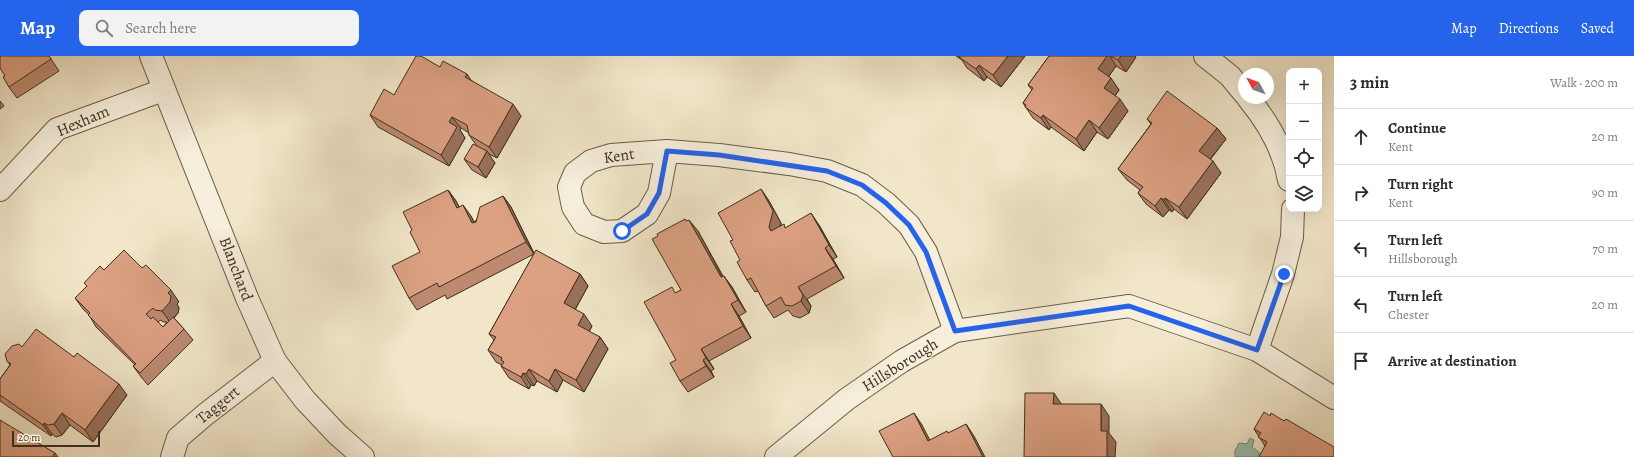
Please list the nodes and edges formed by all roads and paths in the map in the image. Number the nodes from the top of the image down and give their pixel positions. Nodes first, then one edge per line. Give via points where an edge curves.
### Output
1 (151, 56) edge
2 (1205, 56) edge
3 (1238, 86) edge
4 (163, 90) junction
5 (1252, 104) edge
6 (667, 151) junction
7 (1288, 176) edge
8 (0, 190) edge
9 (1293, 212) edge
10 (955, 331) junction
11 (1257, 350) junction
12 (275, 361) junction
13 (1334, 398) edge
14 (172, 457) edge
15 (363, 457) edge
16 (776, 457) edge

1 - 4 street, Blanchard
2 - 3 street
4 - 8 street, Hexham via 57,129
4 - 12 street, Blanchard
5 - 7 street via 1274,137
6 - 6 street, Kent via 611,155 591,161 575,173 569,188 573,207 584,224 604,232 622,231 647,214 659,193
6 - 10 street, Kent via 719,155 827,171 862,185 909,225 926,252
9 - 11 street via 1292,238 1284,274
10 - 11 street, Hillsborough via 1129,306
10 - 16 street, Hillsborough via 902,361 847,399
11 - 13 street, Hillsborough
12 - 14 street, Taggert via 178,438
12 - 15 street, Blanchard via 305,400

